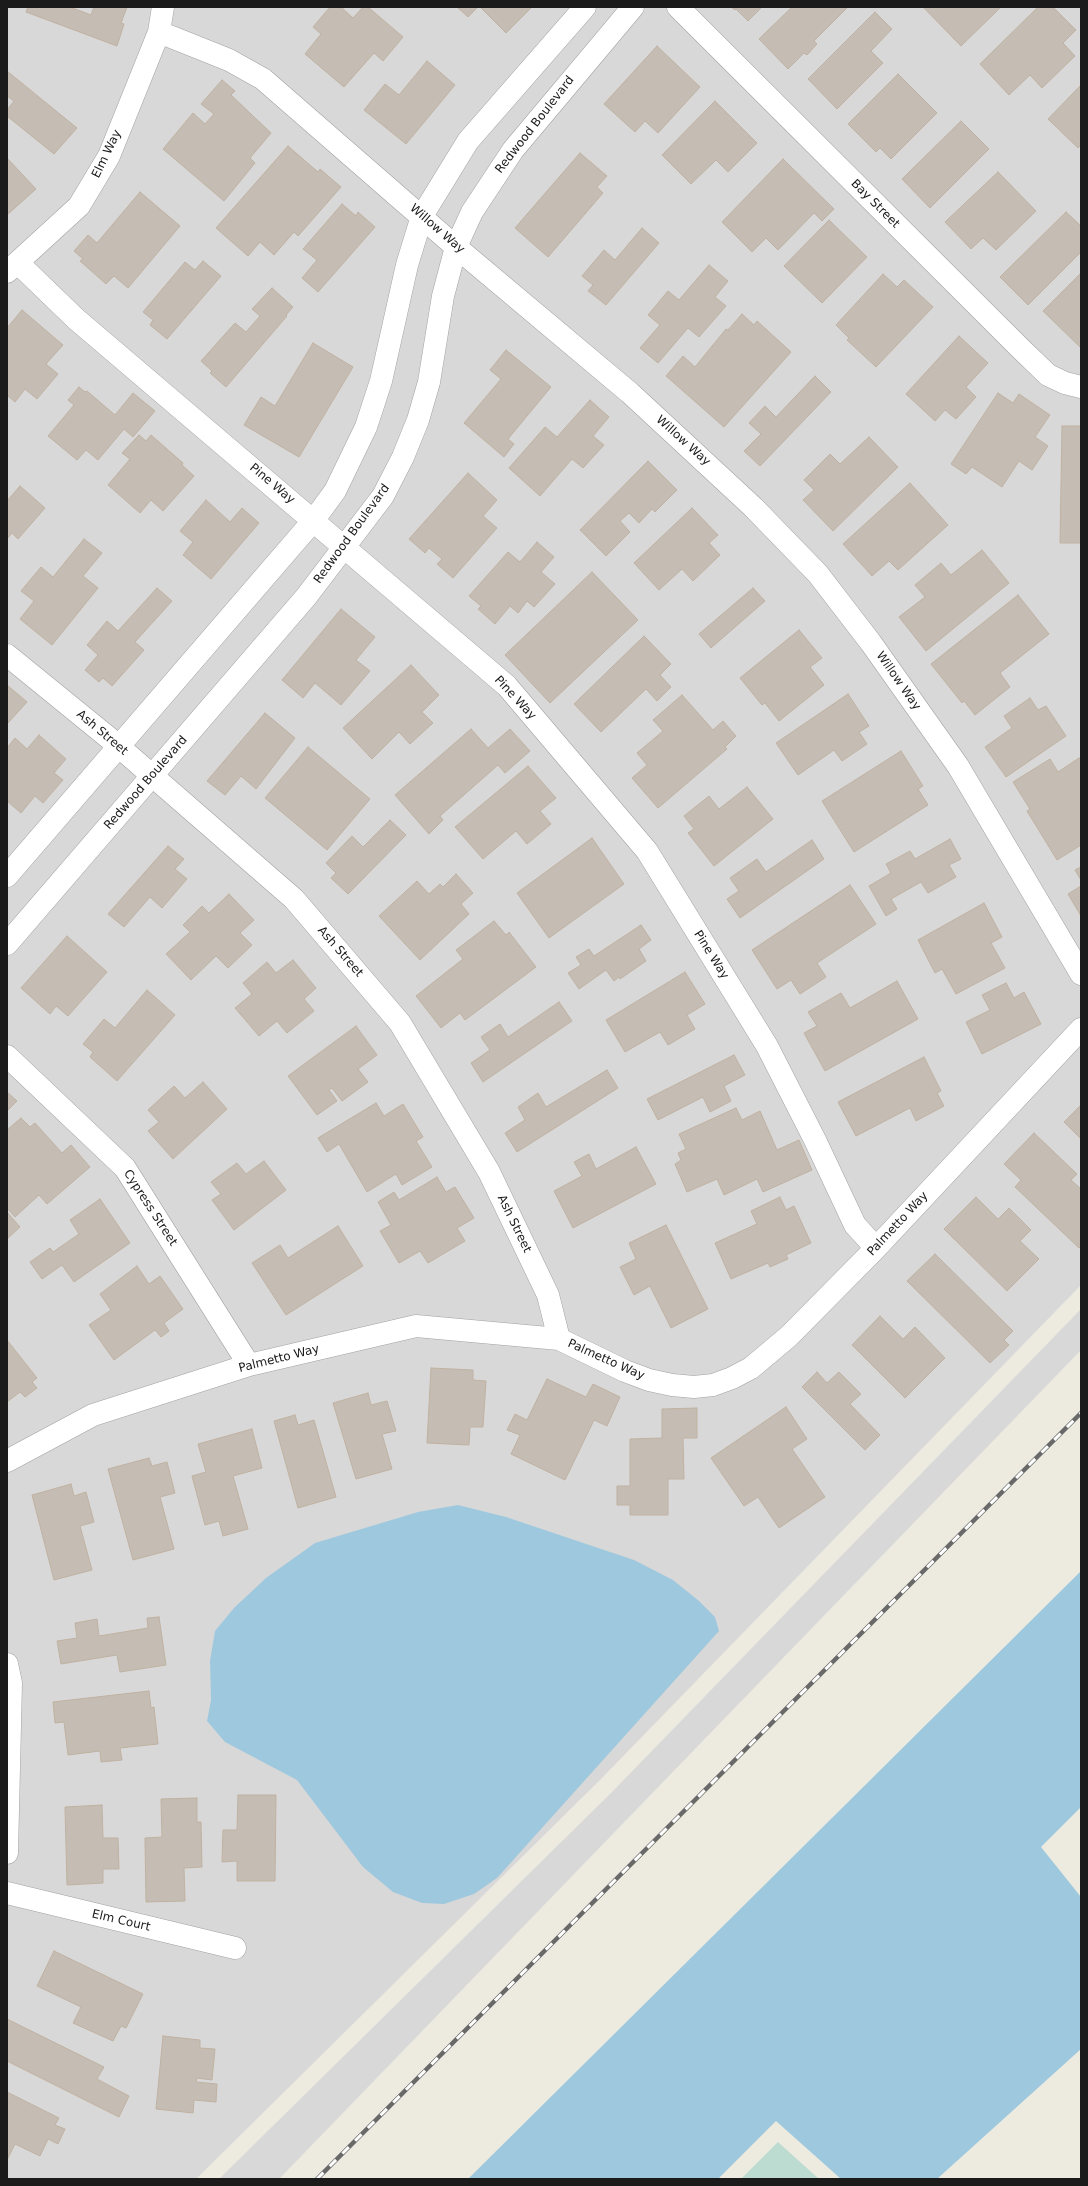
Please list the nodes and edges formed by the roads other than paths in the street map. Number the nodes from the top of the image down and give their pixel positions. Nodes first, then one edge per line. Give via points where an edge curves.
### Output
1 (162, 7) edge
2 (585, 7) edge
3 (633, 7) edge
4 (678, 7) edge
5 (158, 32) junction
6 (422, 216) junction
7 (456, 247) junction
8 (12, 268) edge
9 (1081, 387) edge
10 (313, 521) junction
11 (344, 548) junction
12 (7, 655) edge
13 (119, 746) junction
14 (152, 776) junction
15 (7, 876) edge
16 (7, 944) edge
17 (1081, 974) edge
18 (1081, 1029) edge
19 (7, 1056) edge
20 (876, 1248) junction
21 (559, 1339) junction
22 (249, 1365) junction
23 (7, 1461) edge
24 (7, 1664) edge
25 (7, 1853) edge
26 (7, 1893) edge
27 (235, 1948) dead end

1 - 5 street, Elm Way
2 - 6 street via 468,142
3 - 7 street, Redwood Boulevard via 513,150 472,212
4 - 9 street, Bay Street via 1021,349 1048,374 1065,383
5 - 6 street, Willow Way via 229,60 263,79
5 - 8 street, Elm Way via 109,156 79,206
6 - 7 street, Willow Way
6 - 10 street via 366,427 335,491
7 - 11 street, Redwood Boulevard via 443,296 429,382 418,420 383,496
7 - 17 street, Willow Way via 624,388 698,454 818,574 871,643 958,766
8 - 10 street, Pine Way via 76,318
10 - 11 street, Pine Way
10 - 13 street
11 - 14 street, Redwood Boulevard via 306,597
11 - 20 street, Pine Way via 507,686 647,851 767,1046 855,1225
12 - 13 street, Ash Street
13 - 14 street, Ash Street
13 - 15 street
14 - 16 street, Redwood Boulevard
14 - 21 street, Ash Street via 294,898 400,1022 489,1172 548,1295
18 - 20 street, Palmetto Way
19 - 22 street, Cypress Street via 125,1168
20 - 21 street, Palmetto Way via 767,1355 751,1368 713,1385 694,1388 649,1380
21 - 22 street, Palmetto Way via 416,1326
22 - 23 street, Palmetto Way via 93,1415
24 - 25 street via 11,1683
26 - 27 street, Elm Court

